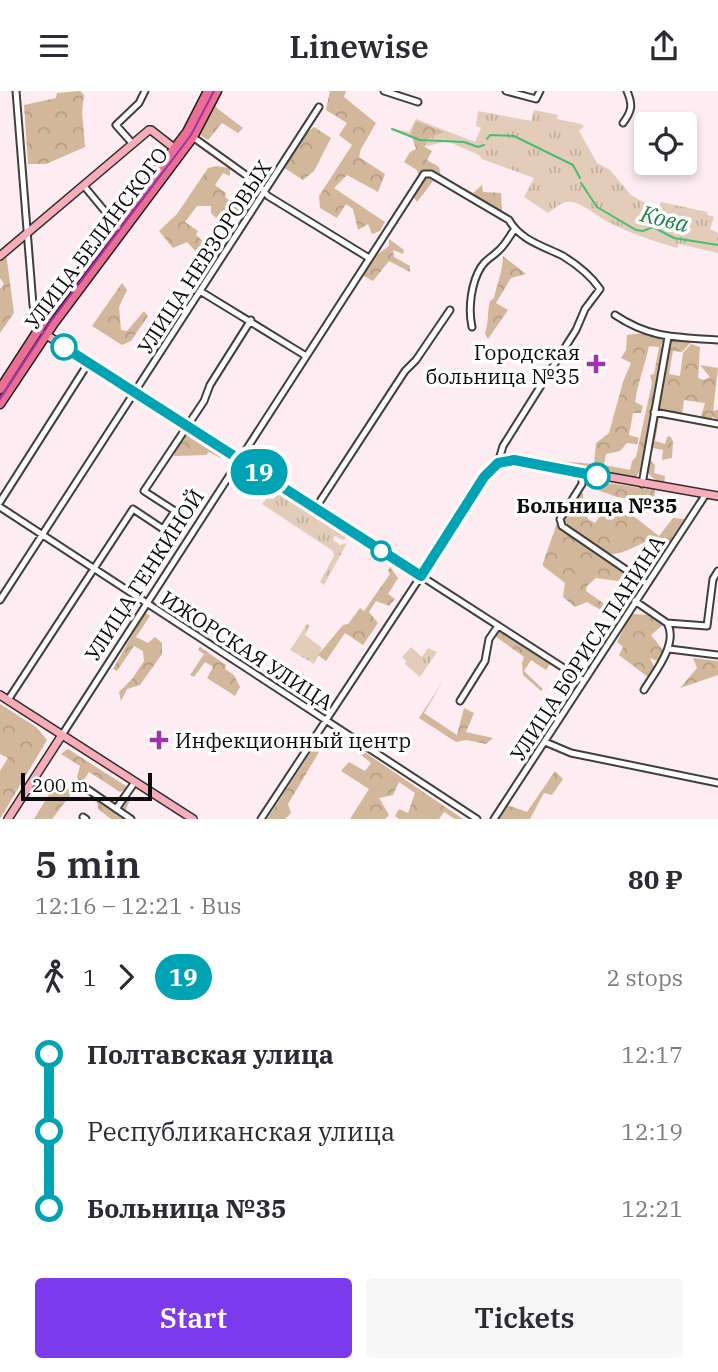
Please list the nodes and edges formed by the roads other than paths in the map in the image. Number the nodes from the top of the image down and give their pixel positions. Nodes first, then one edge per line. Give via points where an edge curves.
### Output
1 (16, 91) edge
2 (145, 91) edge
3 (208, 91) edge
4 (217, 91) edge
5 (384, 91) edge
6 (506, 91) edge
7 (540, 91) edge
8 (627, 91) edge
9 (418, 102) dead end
10 (319, 107) dead end
11 (623, 123) dead end
12 (190, 135) junction
13 (132, 143) junction
14 (174, 149) junction
15 (84, 186) junction
16 (265, 192) junction
17 (119, 229) junction
18 (514, 230) junction
19 (27, 233) junction
20 (0, 255) edge
21 (369, 258) junction
22 (200, 291) junction
23 (450, 310) dead end
24 (615, 315) dead end
25 (251, 320) junction
26 (472, 327) dead end
27 (42, 332) junction
28 (668, 337) junction
29 (718, 340) edge
30 (306, 356) junction
31 (89, 362) junction
32 (0, 389) edge
33 (135, 391) junction
34 (0, 404) edge
35 (654, 412) junction
36 (187, 424) junction
37 (718, 424) edge
38 (239, 459) junction
39 (498, 463) junction
40 (582, 474) junction
41 (642, 484) junction
42 (706, 494) junction
43 (718, 496) edge
44 (0, 505) edge
45 (315, 509) junction
46 (43, 536) junction
47 (94, 569) junction
48 (718, 571) edge
49 (421, 576) junction
50 (647, 584) junction
51 (0, 600) edge
52 (635, 601) junction
53 (147, 604) junction
54 (710, 606) junction
55 (718, 607) edge
56 (667, 623) junction
57 (498, 626) junction
58 (669, 649) junction
59 (718, 655) edge
60 (584, 681) junction
61 (644, 690) dead end
62 (4, 697) edge
63 (460, 701) dead end
64 (327, 720) junction
65 (62, 735) junction
66 (544, 742) junction
67 (135, 782) junction
68 (718, 783) edge
69 (80, 784) dead end
70 (116, 809) junction
71 (182, 816) edge
72 (8, 819) edge
73 (131, 819) edge
74 (193, 819) edge
75 (261, 819) edge
76 (477, 819) edge
77 (494, 819) edge

1 - 19 street
2 - 13 street via 116,125
3 - 12 main road, УЛИЦА БЕЛИНСКОГО
4 - 12 main road, УЛИЦА БЕЛИНСКОГО
5 - 9 street
6 - 7 street via 536,99
8 - 11 street via 632,111
10 - 16 street, УЛИЦА НЕВЗОРОВЫХ
12 - 14 main road, УЛИЦА БЕЛИНСКОГО
12 - 16 street
12 - 17 main road, УЛИЦА БЕЛИНСКОГО
13 - 14 street via 151,130
13 - 15 street
14 - 17 main road, УЛИЦА БЕЛИНСКОГО
15 - 17 street
15 - 19 street
16 - 21 street
16 - 22 street, УЛИЦА НЕВЗОРОВЫХ
17 - 27 main road, УЛИЦА БЕЛИНСКОГО
18 - 21 street, УЛИЦА ГЕНКИНОЙ via 497,212 424,174
18 - 26 street via 480,268 471,304
18 - 39 street via 563,257 600,289 503,446
19 - 20 street
19 - 27 street via 33,305
21 - 30 street, УЛИЦА ГЕНКИНОЙ
22 - 25 street
22 - 33 street, УЛИЦА НЕВЗОРОВЫХ
23 - 45 street
24 - 28 street via 634,328
25 - 30 street
25 - 36 street
27 - 31 street
27 - 32 main road, УЛИЦА БЕЛИНСКОГО
27 - 34 main road, УЛИЦА БЕЛИНСКОГО
28 - 29 street
28 - 35 street
30 - 38 street, УЛИЦА ГЕНКИНОЙ
31 - 33 street
31 - 44 street
33 - 36 street
33 - 46 street, УЛИЦА НЕВЗОРОВЫХ
35 - 37 street
35 - 41 street
36 - 38 street
36 - 47 street via 144,491 175,510 163,529 133,509
38 - 45 street
38 - 53 street, УЛИЦА ГЕНКИНОЙ
39 - 40 street via 514,460
39 - 49 street via 484,477
40 - 41 street
40 - 50 street via 582,484 560,519 562,526
41 - 42 street
42 - 43 street
42 - 50 street, УЛИЦА БОРИСА ПАНИНА
44 - 46 street, ИЖОРСКАЯ УЛИЦА
45 - 49 street
46 - 47 street, ИЖОРСКАЯ УЛИЦА
46 - 51 street, УЛИЦА НЕВЗОРОВЫХ
47 - 53 street, ИЖОРСКАЯ УЛИЦА
47 - 62 street
48 - 54 street
49 - 57 street
49 - 64 street
50 - 52 street, УЛИЦА БОРИСА ПАНИНА
52 - 56 street
52 - 60 street, УЛИЦА БОРИСА ПАНИНА
53 - 64 street, ИЖОРСКАЯ УЛИЦА
53 - 65 street, УЛИЦА ГЕНКИНОЙ
54 - 55 street
54 - 56 street via 707,626
56 - 58 street
57 - 60 street
57 - 63 street via 489,639 485,661
58 - 59 street
58 - 61 street
60 - 66 street, УЛИЦА БОРИСА ПАНИНА
62 - 65 street
64 - 75 street
64 - 76 street, ИЖОРСКАЯ УЛИЦА
65 - 67 street
65 - 72 street, УЛИЦА ГЕНКИНОЙ
66 - 68 street via 571,753
66 - 77 street, УЛИЦА БОРИСА ПАНИНА
67 - 70 street
67 - 71 street
69 - 70 street
70 - 73 street
71 - 74 street

